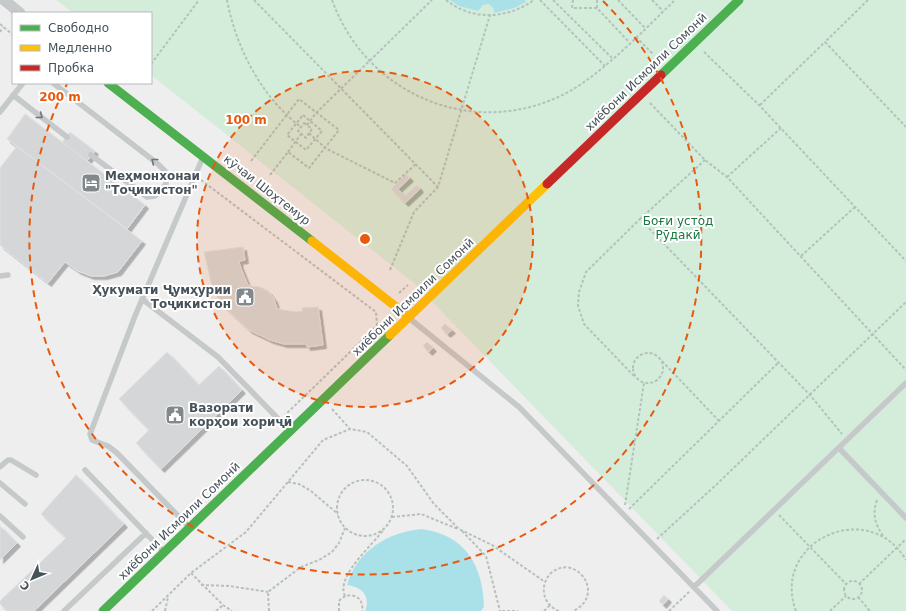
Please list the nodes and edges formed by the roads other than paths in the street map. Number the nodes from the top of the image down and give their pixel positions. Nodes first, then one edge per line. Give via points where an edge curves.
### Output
1 (4, 0) edge
2 (739, 0) edge
3 (19, 12) edge
4 (22, 84) edge
5 (54, 84) edge
6 (109, 84) edge
7 (13, 95) junction
8 (0, 112) edge
9 (67, 137) dead end
10 (91, 155) dead end
11 (203, 157) junction
12 (8, 275) dead end
13 (0, 276) edge
14 (142, 299) junction
15 (409, 317) junction
16 (906, 383) edge
17 (290, 431) junction
18 (839, 448) junction
19 (0, 467) edge
20 (85, 470) dead end
21 (36, 475) dead end
22 (0, 483) edge
23 (25, 504) dead end
24 (0, 516) edge
25 (906, 518) edge
26 (190, 528) junction
27 (146, 533) junction
28 (23, 537) dead end
29 (164, 552) junction
30 (694, 587) junction
31 (64, 611) edge
32 (103, 611) edge
33 (716, 611) edge

1 - 3 street
2 - 15 street, хиёбони Исмоили Сомонӣ
4 - 7 lane
10 -> 5 lane via 147,197 155,196 166,184 165,171 158,164
6 - 11 street, кӯчаи Шоҳтемур
7 - 8 lane
7 -> 9 lane
11 - 14 lane
11 - 15 street, кӯчаи Шоҳтемур
12 - 13 lane
14 - 17 lane via 218,357
14 - 26 lane via 90,437 117,453
15 - 17 street, хиёбони Исмоили Сомонӣ
15 - 30 lane via 510,398
16 - 18 lane
17 - 26 street, хиёбони Исмоили Сомонӣ
18 - 25 lane
18 - 30 lane
19 - 21 lane via 11,460
20 - 27 lane
22 - 23 lane
24 - 28 lane
26 - 29 street, хиёбони Исмоили Сомонӣ
27 - 29 lane
27 - 31 lane
29 - 32 street, хиёбони Исмоили Сомонӣ
30 - 33 lane

